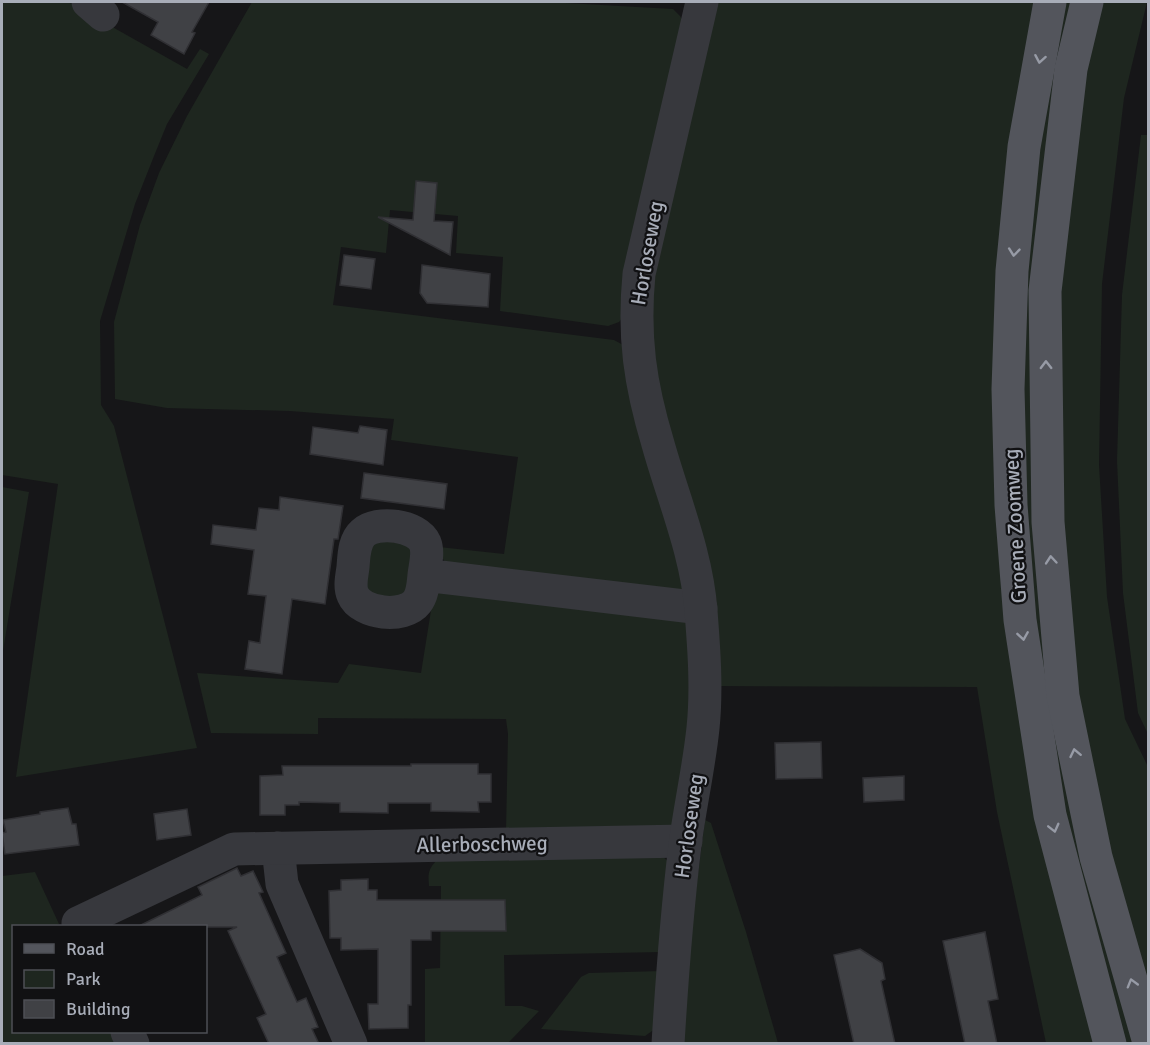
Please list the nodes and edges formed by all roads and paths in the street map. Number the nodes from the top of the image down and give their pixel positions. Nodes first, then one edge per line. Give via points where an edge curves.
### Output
1 (702, 2) edge
2 (1050, 2) edge
3 (1087, 2) edge
4 (424, 575) dead end
5 (701, 608) junction
6 (686, 841) junction
7 (278, 848) junction
8 (78, 925) edge
9 (1149, 1039) edge
10 (351, 1044) edge
11 (668, 1044) edge
12 (1110, 1044) edge

1 - 5 street, Horloseweg via 639,274 636,322 644,393 684,530
2 -> 12 main road, Groene Zoomweg via 1024,147 1012,271 1008,389 1011,505 1020,620 1050,815
9 -> 3 main road, Groene Zoomweg via 1096,857 1063,696 1048,522 1045,291 1071,69
4 - 5 street
5 - 6 street, Horloseweg via 703,726
6 - 7 street, Allerboschweg
6 - 11 street, Horloseweg via 675,927
7 - 8 street, Allerboschweg via 234,849
7 - 10 street via 282,884

